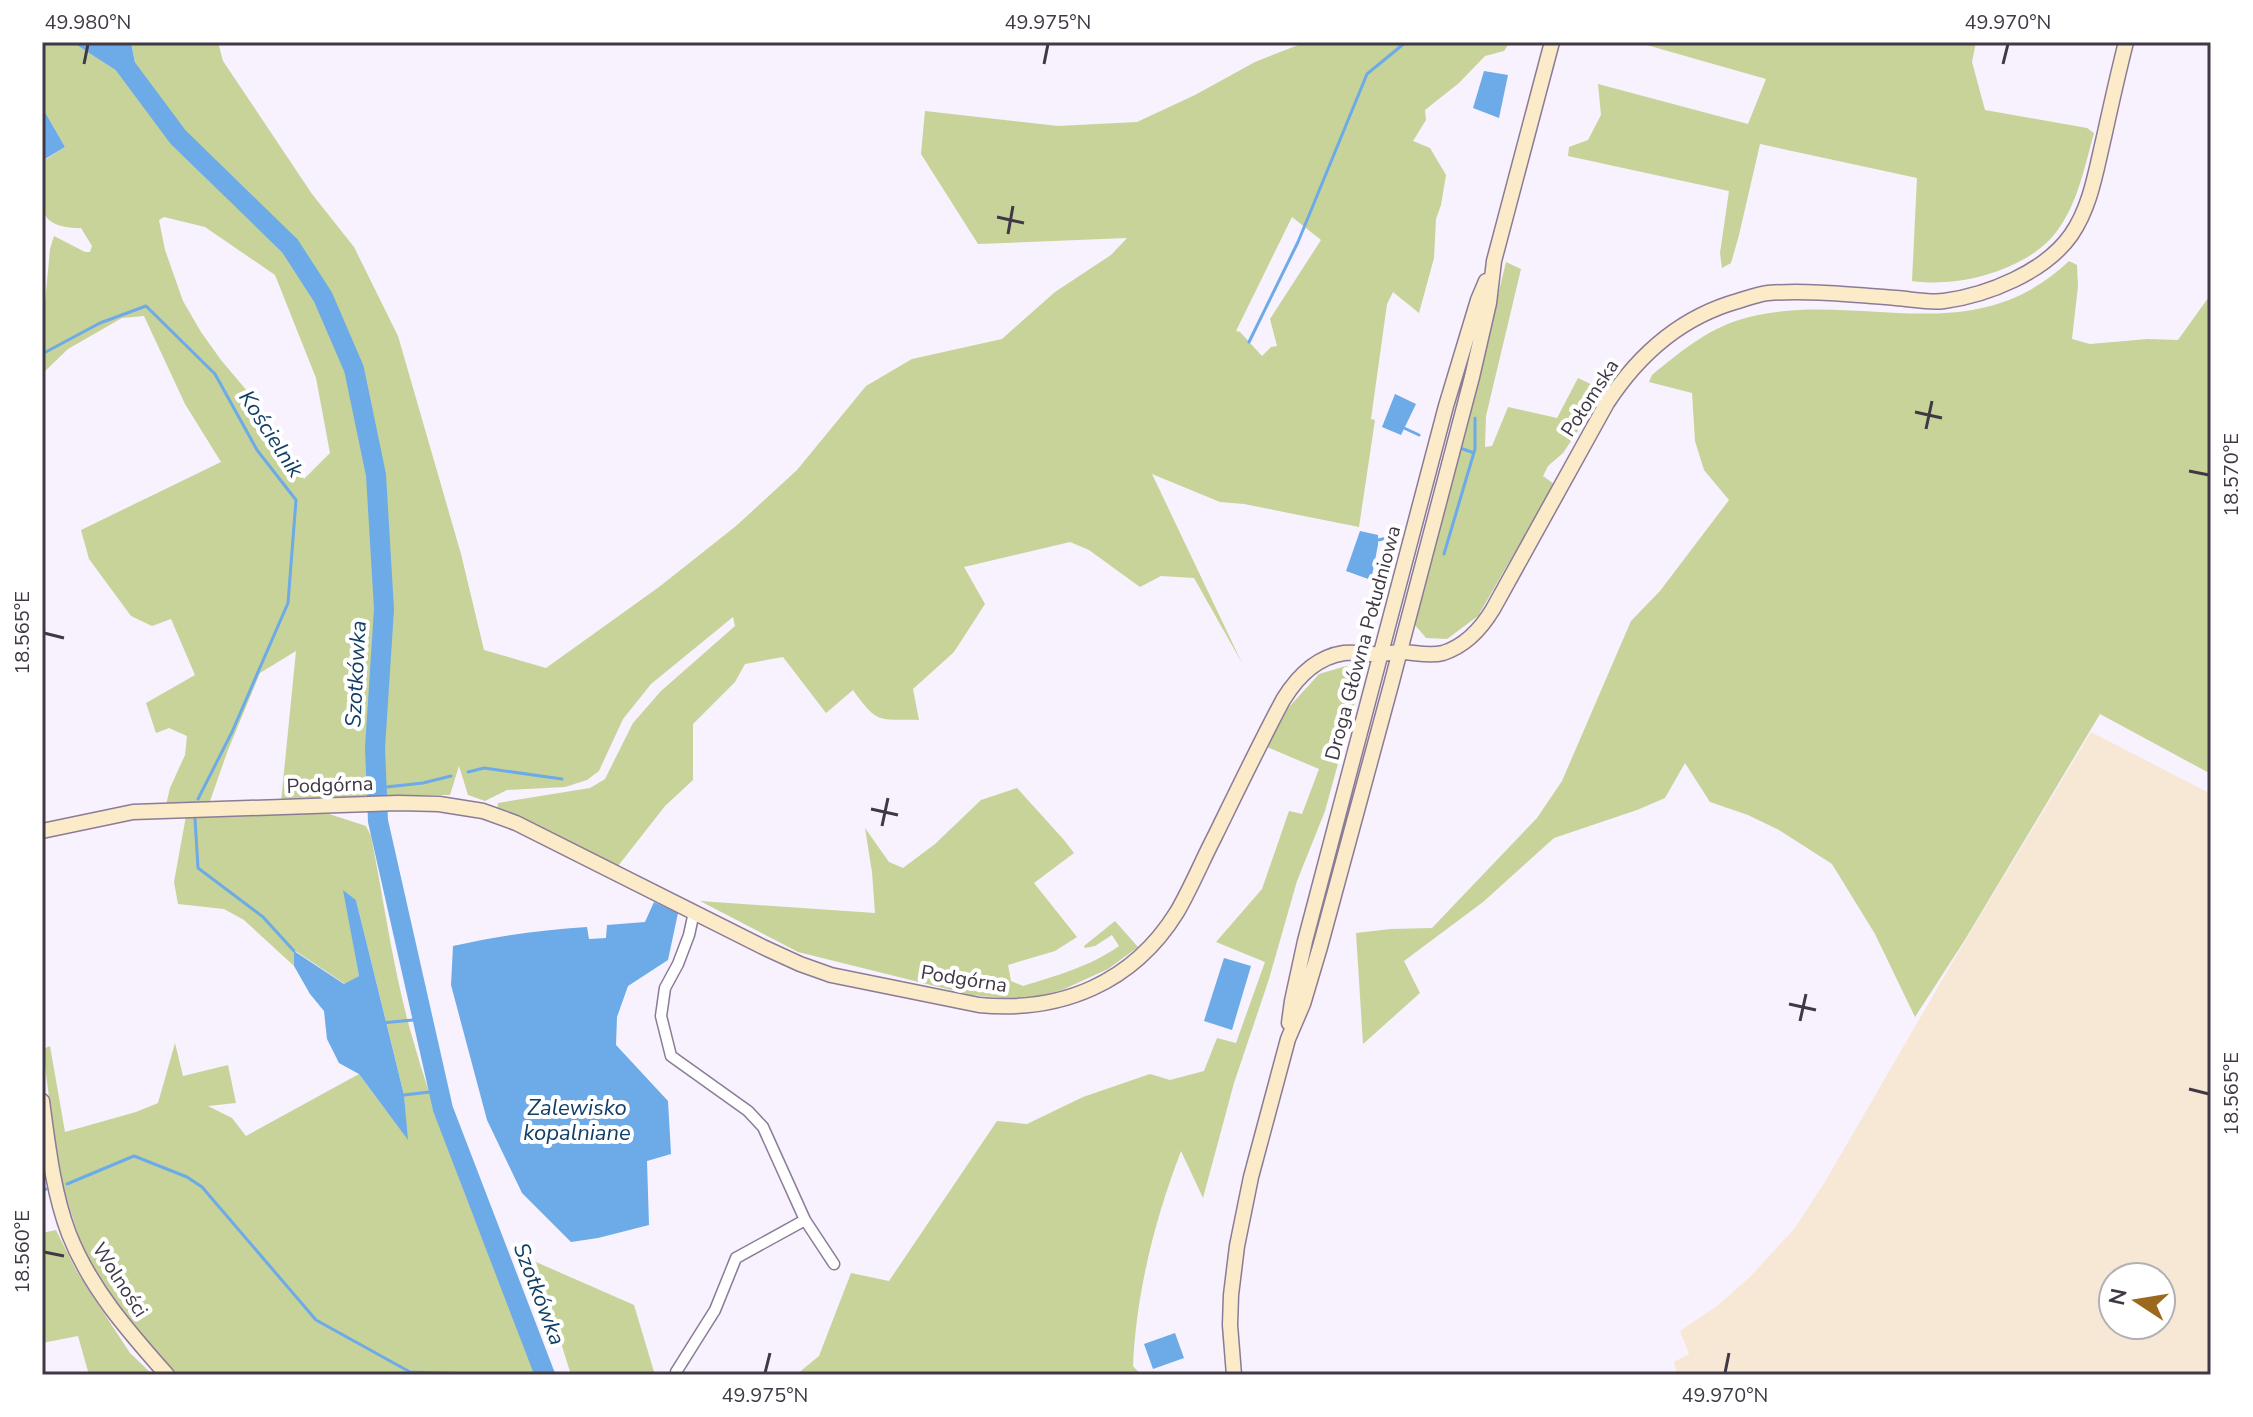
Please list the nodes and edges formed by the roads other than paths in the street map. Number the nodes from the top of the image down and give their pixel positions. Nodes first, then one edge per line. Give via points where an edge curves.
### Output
1 (1552, 42) edge
2 (2126, 42) edge
3 (1494, 261) junction
4 (1399, 652) junction
5 (1381, 654) junction
6 (1256, 754) joint
7 (42, 831) edge
8 (694, 912) junction
9 (1288, 1039) junction
10 (42, 1101) edge
11 (805, 1220) junction
12 (834, 1264) dead end
13 (676, 1372) dead end
14 (167, 1375) edge
15 (1234, 1375) edge

1 - 3 street, Droga Główna Południowa
2 - 4 street, Połomska via 2085,209 2052,256 2026,274 1942,302 1765,293 1700,316 1658,342 1624,378 1475,633 1444,653
3 - 4 street, Droga Główna Południowa via 1472,377
3 - 5 street, Droga Główna Południowa via 1459,362
4 - 5 street, Połomska
4 - 9 street, Droga Główna Południowa via 1320,947
5 - 6 street, Połomska via 1345,653 1312,666 1289,690
5 - 9 street, Droga Główna Południowa via 1305,941
6 - 8 street, Podgórna via 1177,912 1127,969 1076,995 1003,1007 831,975
7 - 8 street, Podgórna via 133,812 439,804 516,823
8 - 11 street via 665,988 661,1016 671,1056 763,1127
9 - 15 street, Droga Główna Południowa via 1237,1246 1230,1309
10 - 14 street, Wolności via 51,1164 79,1257 117,1316
11 - 12 street
11 - 13 street via 736,1258 715,1310

